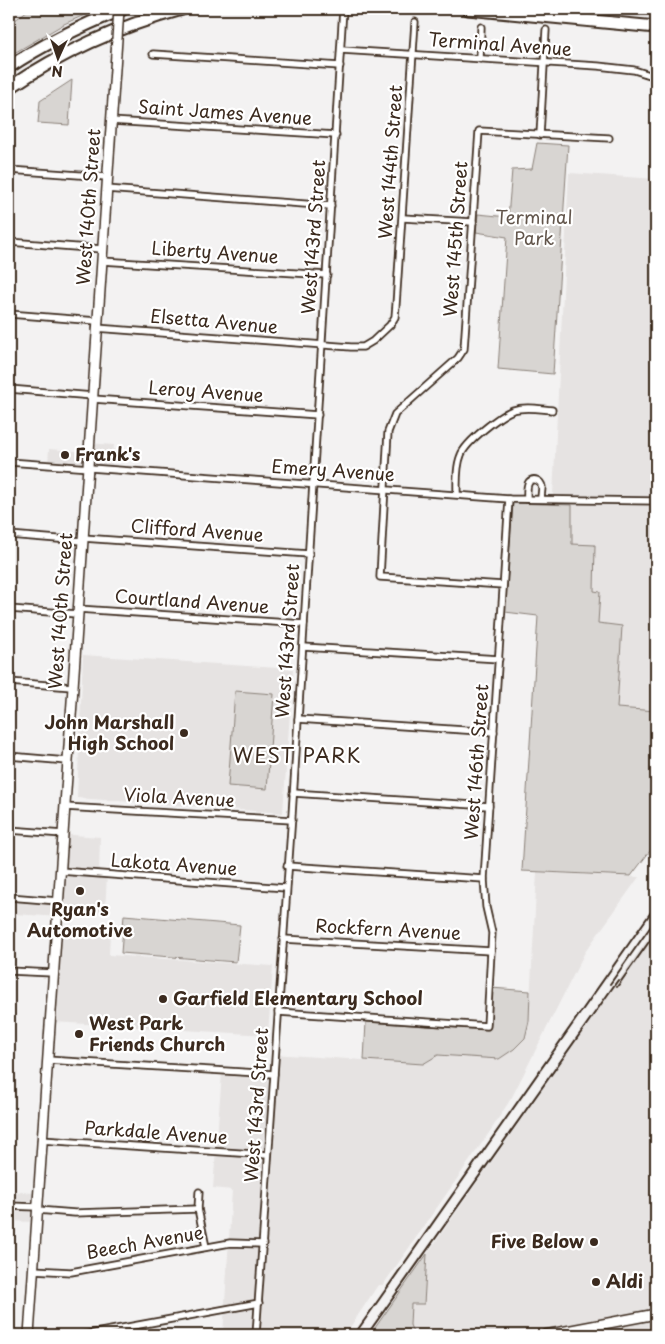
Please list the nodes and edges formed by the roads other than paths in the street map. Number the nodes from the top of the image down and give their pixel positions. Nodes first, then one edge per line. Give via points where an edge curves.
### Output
1 (119, 9) edge
2 (123, 9) edge
3 (182, 9) edge
4 (468, 9) edge
5 (540, 9) edge
6 (343, 11) edge
7 (656, 20) edge
8 (415, 22) dead end
9 (481, 27) dead end
10 (656, 27) edge
11 (546, 30) dead end
12 (341, 50) junction
13 (153, 54) dead end
14 (413, 55) junction
15 (480, 59) junction
16 (544, 63) junction
17 (340, 66) junction
18 (9, 67) edge
19 (656, 76) edge
20 (9, 88) edge
21 (111, 122) junction
22 (336, 136) junction
23 (540, 136) junction
24 (609, 138) dead end
25 (9, 170) edge
26 (107, 177) junction
27 (106, 189) junction
28 (331, 206) junction
29 (403, 218) junction
30 (473, 222) junction
31 (9, 242) edge
32 (102, 249) junction
33 (102, 261) junction
34 (327, 276) junction
35 (396, 304) joint
36 (9, 314) edge
37 (96, 324) junction
38 (322, 346) junction
39 (9, 389) edge
40 (93, 397) junction
41 (552, 410) dead end
42 (318, 415) junction
43 (9, 462) edge
44 (87, 469) junction
45 (313, 484) junction
46 (385, 489) junction
47 (457, 494) junction
48 (509, 499) junction
49 (527, 499) junction
50 (541, 499) junction
51 (656, 501) edge
52 (9, 535) edge
53 (83, 539) junction
54 (308, 554) junction
55 (503, 585) junction
56 (9, 609) edge
57 (77, 611) junction
58 (304, 624) junction
59 (303, 647) junction
60 (499, 659) junction
61 (9, 682) edge
62 (72, 686) junction
63 (298, 718) junction
64 (494, 732) junction
65 (9, 756) edge
66 (67, 761) junction
67 (293, 793) junction
68 (489, 806) junction
69 (64, 807) junction
70 (292, 820) junction
71 (9, 830) edge
72 (63, 834) junction
73 (287, 866) junction
74 (60, 871) junction
75 (484, 878) junction
76 (286, 888) junction
77 (9, 897) edge
78 (58, 901) junction
79 (284, 939) junction
80 (491, 951) junction
81 (9, 971) edge
82 (53, 973) junction
83 (278, 1012) junction
84 (47, 1060) junction
85 (274, 1074) junction
86 (41, 1140) junction
87 (268, 1156) junction
88 (199, 1192) dead end
89 (9, 1206) edge
90 (37, 1209) junction
91 (198, 1209) junction
92 (263, 1244) junction
93 (206, 1247) junction
94 (33, 1270) junction
95 (259, 1302) junction
96 (656, 1314) edge
97 (593, 1331) edge
98 (29, 1335) edge
99 (84, 1335) edge
100 (256, 1335) edge
101 (545, 1335) edge

1 - 21 street, West 140th Street, bridge
2 - 18 highway via 70,32
3 - 20 highway via 76,48
4 - 10 highway
5 - 7 highway
6 - 12 street, West 143rd Street
8 - 14 street, West 144th Street
9 - 15 street
11 - 16 street
12 - 14 street, Terminal Avenue
12 - 17 street, West 143rd Street
13 - 17 street
14 - 15 street, Terminal Avenue
14 - 29 street, West 144th Street
15 - 16 street, Terminal Avenue
16 - 19 street, Terminal Avenue via 634,70
16 - 23 street
17 - 22 street, West 143rd Street
21 - 22 street, Saint James Avenue
21 - 26 street, West 140th Street
22 - 28 street, West 143rd Street
23 - 24 street
23 - 30 street, West 145th Street via 479,131
25 - 26 street
26 - 27 street, West 140th Street
27 - 28 street
27 - 32 street, West 140th Street
28 - 34 street, West 143rd Street
29 - 30 street
29 - 35 street, West 144th Street
30 - 46 street, West 145th Street via 464,350 395,414 388,432
31 - 32 street
32 - 33 street, West 140th Street
33 - 34 street, Liberty Avenue
33 - 37 street, West 140th Street
34 - 38 street, West 143rd Street
35 - 38 street, Elsetta Avenue via 390,324 363,347
36 - 37 street, Elsetta Avenue
37 - 38 street, Elsetta Avenue
37 - 40 street, West 140th Street
38 - 42 street, West 143rd Street
39 - 40 street, Leroy Avenue
40 - 42 street, Leroy Avenue
40 - 44 street, West 140th Street
41 - 47 street via 514,410 501,416 467,446 458,465
42 - 45 street, West 143rd Street
43 - 44 street, Emery Avenue
44 - 45 street, Emery Avenue
44 - 53 street, West 140th Street
45 - 46 street, Emery Avenue
45 - 54 street, West 143rd Street
46 - 47 street, Emery Avenue
46 - 55 street via 380,577
47 - 48 street, Emery Avenue
48 - 49 street, Emery Avenue
48 - 55 street, West 146th Street
49 - 50 street, Emery Avenue
49 - 50 street via 528,485 535,480 542,486
50 - 51 street, Emery Avenue
52 - 53 street, Clifford Avenue
53 - 54 street, Clifford Avenue
53 - 57 street, West 140th Street
54 - 58 street, West 143rd Street
55 - 60 street, West 146th Street
56 - 57 street, Courtland Avenue
57 - 58 street, Courtland Avenue
57 - 62 street, West 140th Street
58 - 59 street, West 143rd Street
59 - 60 street
59 - 63 street, West 143rd Street
60 - 64 street, West 146th Street
61 - 62 street
62 - 66 street, West 140th Street
63 - 64 street
63 - 67 street, West 143rd Street
64 - 68 street, West 146th Street
65 - 66 street
66 - 69 street, West 140th Street
67 - 68 street
67 - 70 street, West 143rd Street
68 - 75 street, West 146th Street
69 - 70 street, Viola Avenue
69 - 72 street, West 140th Street
70 - 73 street, West 143rd Street
71 - 72 street
72 - 74 street, West 140th Street
73 - 75 street
73 - 76 street, West 143rd Street
74 - 76 street, Lakota Avenue
74 - 78 street, West 140th Street
75 - 80 street, West 146th Street via 492,933
76 - 79 street, West 143rd Street
77 - 78 street
78 - 82 street, West 140th Street
79 - 80 street, Rockfern Avenue
79 - 83 street, West 143rd Street
80 - 83 street, West 146th Street via 487,1026
81 - 82 street
82 - 84 street, West 140th Street
83 - 85 street, West 143rd Street
84 - 85 street
84 - 86 street, West 140th Street
85 - 87 street, West 143rd Street
86 - 87 street, Parkdale Avenue
86 - 90 street, West 140th Street
87 - 92 street, West 143rd Street
88 - 91 street
89 - 90 street
90 - 91 street via 75,1213
90 - 94 street, West 140th Street
91 - 93 street
92 - 93 street, Beech Avenue via 230,1243
92 - 95 street, West 143rd Street
93 - 94 street, Beech Avenue via 71,1272
94 - 98 street, West 140th Street
95 - 99 street
95 - 100 street, West 143rd Street
96 - 97 street
97 - 101 street

